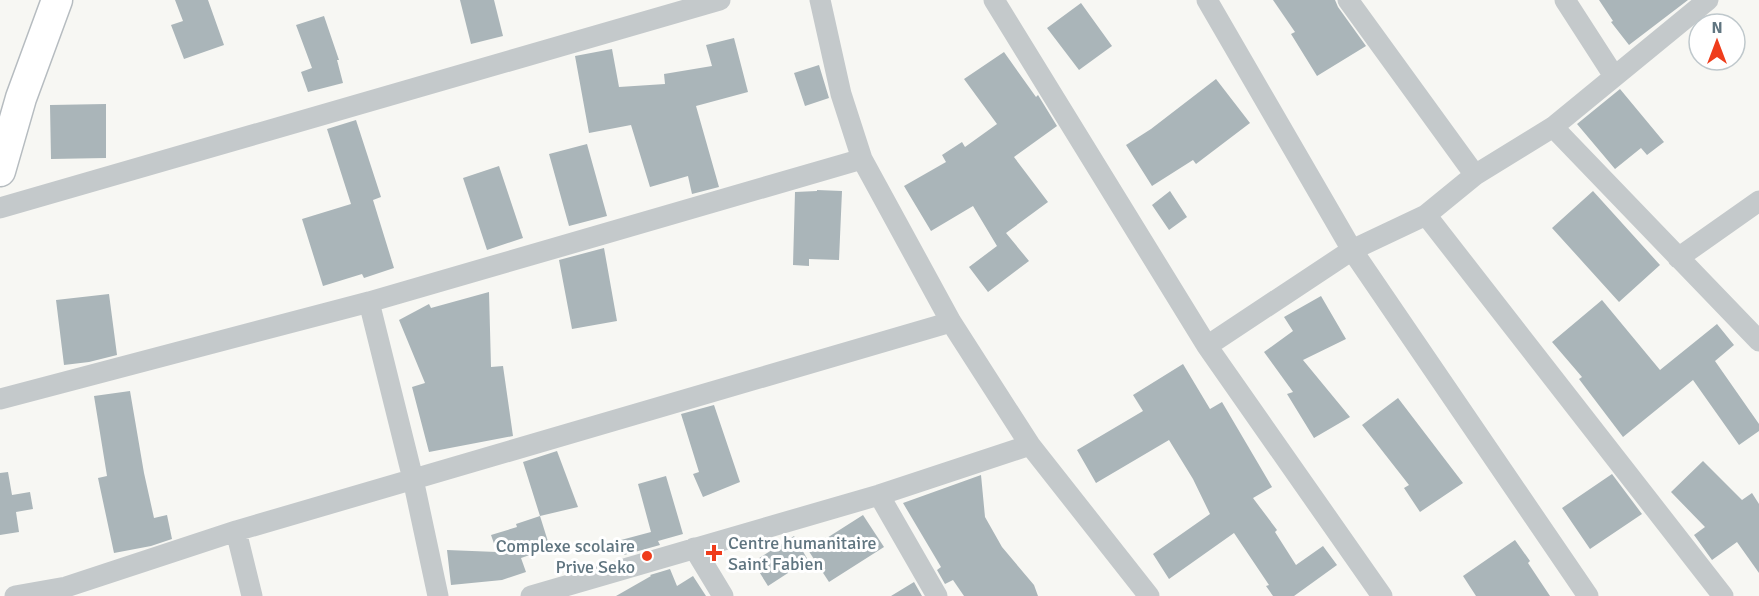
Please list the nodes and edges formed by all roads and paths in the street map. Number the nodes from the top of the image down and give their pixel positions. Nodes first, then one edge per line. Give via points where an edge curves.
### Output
1 (57, 0) edge
2 (720, 0) edge
3 (820, 0) edge
4 (994, 0) edge
5 (1207, 0) edge
6 (1348, 0) edge
7 (1565, 0) edge
8 (1708, 0) edge
9 (1614, 76) junction
10 (1553, 127) junction
11 (862, 159) junction
12 (0, 171) edge
13 (1475, 175) junction
14 (1759, 201) edge
15 (0, 208) edge
16 (1426, 215) junction
17 (1352, 250) junction
18 (1678, 258) junction
19 (369, 302) junction
20 (951, 322) junction
21 (1759, 341) edge
22 (1207, 346) junction
23 (0, 399) edge
24 (1030, 445) junction
25 (413, 479) junction
26 (879, 495) junction
27 (236, 531) junction
28 (694, 548) junction
29 (67, 591) edge
30 (15, 596) edge
31 (252, 596) edge
32 (438, 596) edge
33 (531, 596) edge
34 (723, 596) edge
35 (937, 596) edge
36 (1149, 596) edge
37 (1382, 596) edge
38 (1588, 596) edge
39 (1723, 596) edge

1 - 12 street via 21,98
2 - 15 street
3 - 11 street
4 - 22 street
5 - 17 street
6 - 13 street
7 - 9 street
8 - 9 street
9 - 10 street
10 - 13 street
10 - 18 street
11 - 19 street
11 - 20 street
13 - 16 street
14 - 18 street
16 - 17 street
16 - 39 street
17 - 22 street
17 - 38 street
18 - 21 street
19 - 23 street
19 - 25 street
20 - 24 street
20 - 25 street
22 - 37 street
24 - 26 street
24 - 36 street
25 - 27 street
25 - 32 street
26 - 28 street
26 - 35 street
27 - 29 street
27 - 31 street
28 - 33 street
28 - 34 street
29 - 30 street

